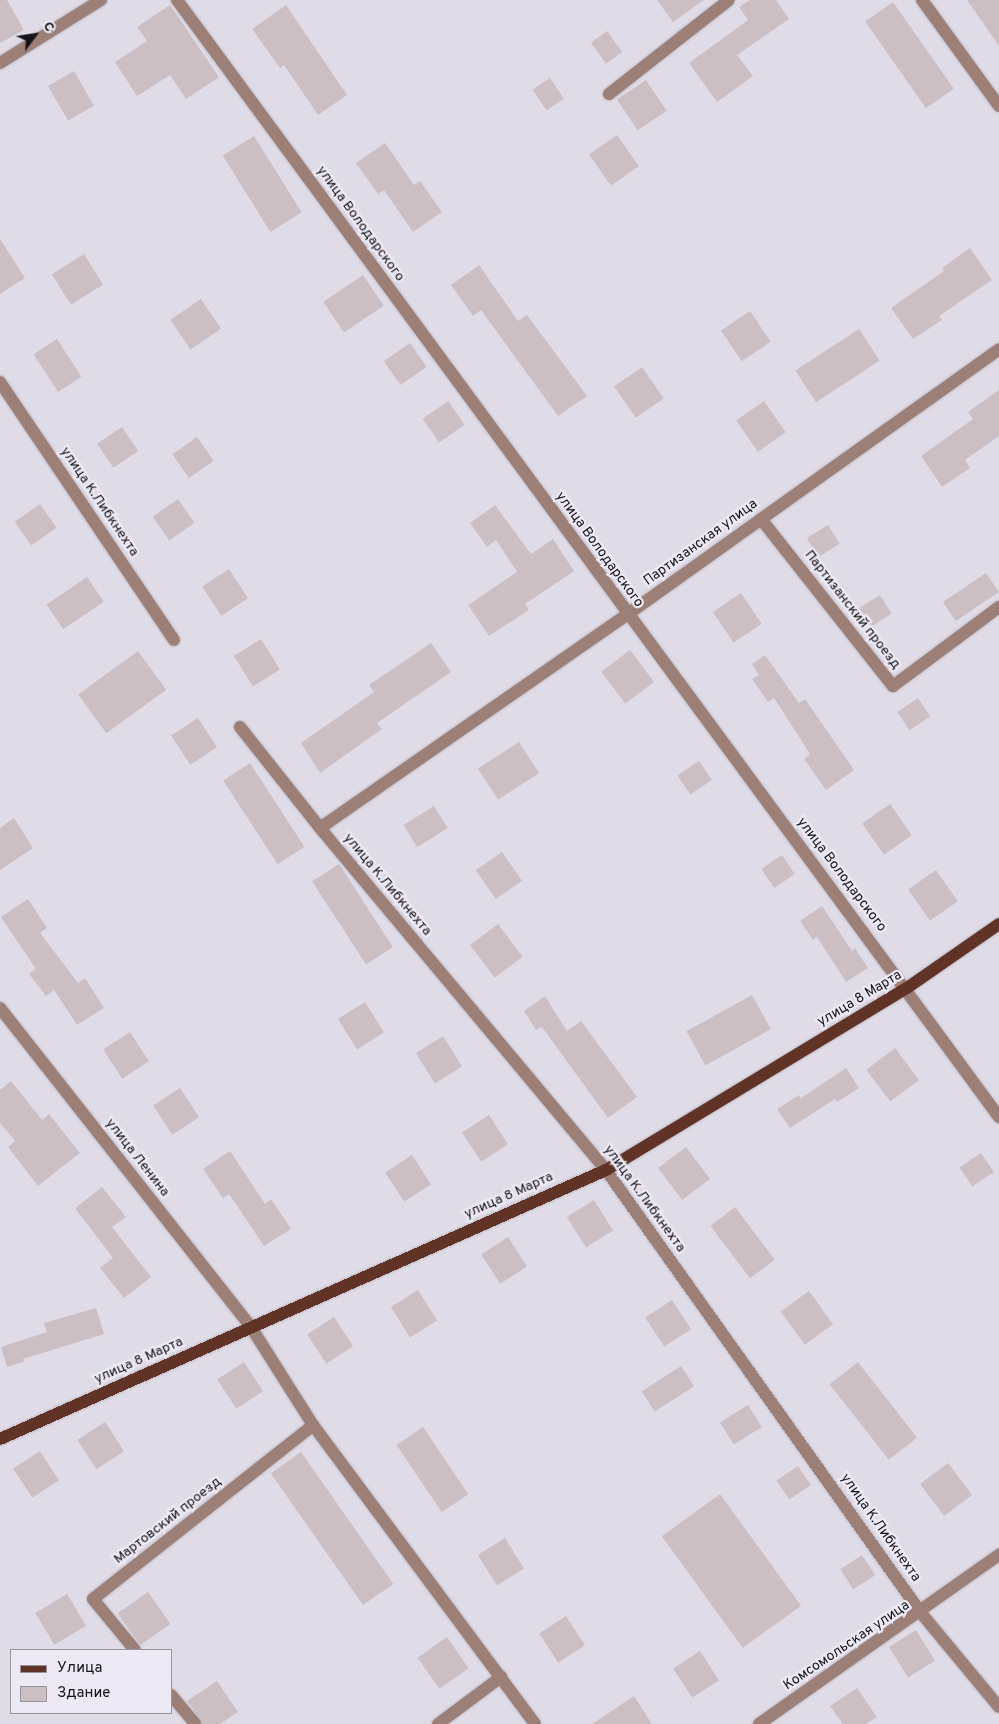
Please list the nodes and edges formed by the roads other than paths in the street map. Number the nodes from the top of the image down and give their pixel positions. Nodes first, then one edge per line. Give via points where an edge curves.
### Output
1 (101, 0) edge
2 (177, 0) edge
3 (729, 0) edge
4 (922, 0) edge
5 (0, 63) edge
6 (609, 94) dead end
7 (999, 106) edge
8 (999, 349) edge
9 (0, 382) edge
10 (761, 519) junction
11 (999, 607) edge
12 (628, 614) junction
13 (174, 640) dead end
14 (240, 727) dead end
15 (320, 828) junction
16 (999, 924) edge
17 (907, 988) junction
18 (0, 1008) edge
19 (999, 1117) edge
20 (606, 1170) junction
21 (251, 1327) junction
22 (313, 1425) junction
23 (0, 1438) edge
24 (999, 1555) edge
25 (921, 1613) junction
26 (133, 1649) edge
27 (502, 1677) junction
28 (172, 1696) edge
29 (999, 1707) edge
30 (195, 1724) edge
31 (438, 1724) edge
32 (535, 1724) edge
33 (759, 1724) edge

1 - 5 street
2 - 12 street, улица Володарского
3 - 6 street
4 - 7 street
8 - 10 street, Партизанская улица
9 - 13 street, улица К.Либкнехта
10 - 11 street, Партизанский проезд via 893,686
10 - 12 street, Партизанская улица
12 - 15 street, Партизанская улица
12 - 17 street, улица Володарского
14 - 15 street, улица К.Либкнехта
15 - 20 street, улица К.Либкнехта
16 - 17 main road, улица 8 Марта
17 - 19 street, улица Володарского
17 - 20 main road, улица 8 Марта
18 - 21 street, улица Ленина
20 - 21 main road, улица 8 Марта
20 - 25 street, улица К.Либкнехта
21 - 22 street, улица Ленина
21 - 23 main road, улица 8 Марта
22 - 26 street, Мартовский проезд via 93,1599
22 - 27 street, улица Ленина
24 - 25 street, Комсомольская улица
25 - 29 street, улица К.Либкнехта
25 - 33 street, Комсомольская улица
27 - 31 street
27 - 32 street, улица Ленина
28 - 30 street

